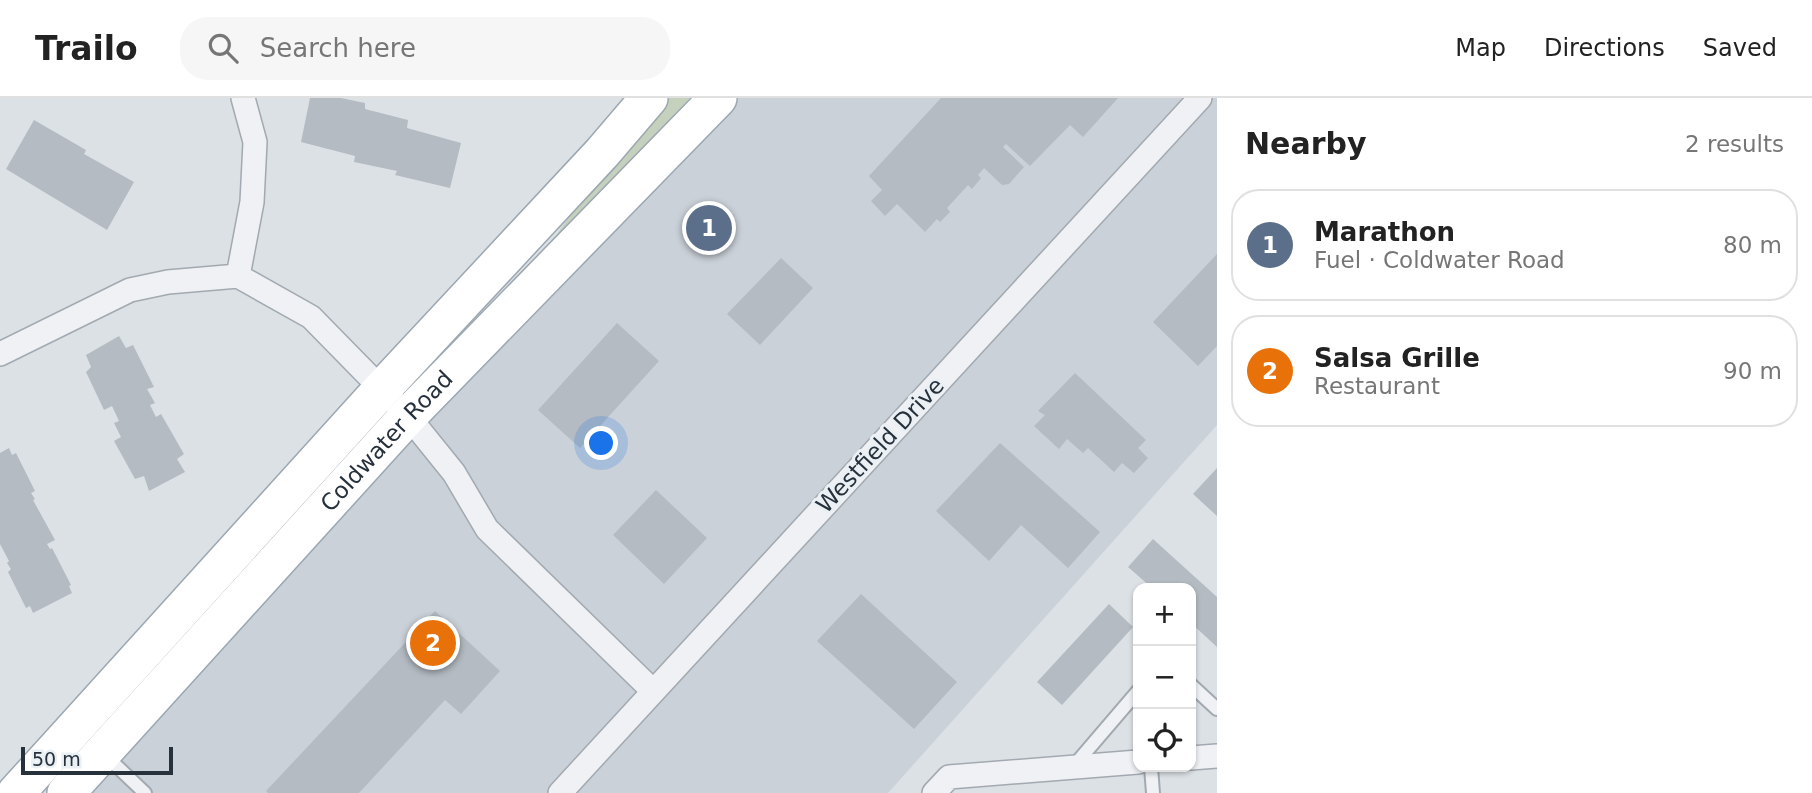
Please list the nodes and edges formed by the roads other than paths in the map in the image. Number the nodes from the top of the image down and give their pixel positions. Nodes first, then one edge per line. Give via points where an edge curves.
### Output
1 (243, 98) edge
2 (649, 98) edge
3 (718, 98) edge
4 (1200, 98) edge
5 (238, 276) junction
6 (0, 354) edge
7 (382, 389) junction
8 (408, 416) junction
9 (1196, 690) edge
10 (653, 691) junction
11 (1133, 697) edge
12 (1217, 709) edge
13 (102, 753) junction
14 (1217, 756) edge
15 (1196, 758) edge
16 (1133, 762) edge
17 (1073, 767) junction
18 (1152, 772) edge
19 (16, 793) edge
20 (66, 793) edge
21 (145, 793) edge
22 (560, 793) edge
23 (934, 793) edge
24 (1153, 793) edge

1 - 5 street via 254,142 252,202
2 - 7 main road, Coldwater Road
3 - 8 main road, Coldwater Road
4 - 10 street, Westfield Drive
5 - 6 street via 130,290
5 - 7 street via 311,317
7 - 8 street
7 - 19 main road, Coldwater Road
8 - 10 street via 454,473 487,529
8 - 13 main road, Coldwater Road
9 - 12 lane
10 - 22 street, Westfield Drive
11 - 17 lane
13 - 20 main road, Coldwater Road
13 - 21 lane
14 - 15 street
16 - 17 street
17 - 23 street via 949,777
18 - 24 lane

